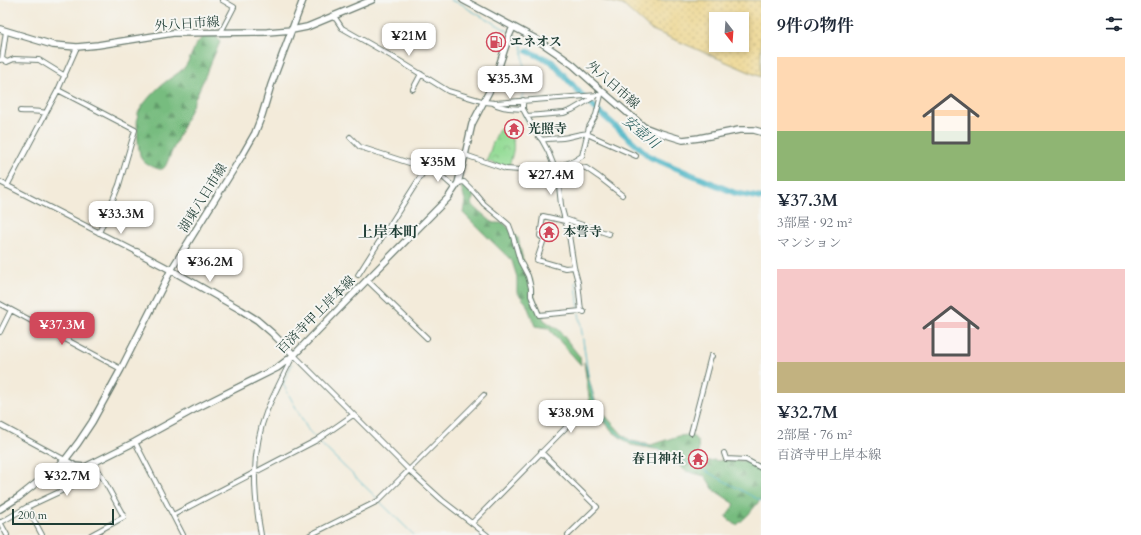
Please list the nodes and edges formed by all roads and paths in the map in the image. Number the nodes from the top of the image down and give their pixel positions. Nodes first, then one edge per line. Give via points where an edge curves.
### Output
1 (222, 0) edge
2 (303, 0) edge
3 (372, 0) edge
4 (463, 0) edge
5 (332, 17) junction
6 (0, 29) edge
7 (292, 30) junction
8 (6, 31) junction
9 (511, 31) junction
10 (221, 32) junction
11 (77, 47) junction
12 (1, 59) edge
13 (421, 74) junction
14 (65, 76) junction
15 (413, 89) dead end
16 (58, 90) junction
17 (600, 93) junction
18 (523, 100) junction
19 (484, 102) junction
20 (492, 102) junction
21 (523, 108) junction
22 (20, 111) dead end
23 (46, 113) junction
24 (527, 116) junction
25 (761, 132) edge
26 (587, 134) junction
27 (350, 137) dead end
28 (542, 140) junction
29 (466, 155) junction
30 (636, 156) dead end
31 (565, 164) junction
32 (426, 168) junction
33 (554, 168) junction
34 (0, 182) edge
35 (7, 186) junction
36 (456, 186) junction
37 (622, 195) dead end
38 (565, 220) junction
39 (99, 233) junction
40 (609, 234) dead end
41 (136, 252) joint
42 (574, 267) junction
43 (171, 270) junction
44 (358, 275) dead end
45 (367, 280) junction
46 (0, 304) edge
47 (11, 310) junction
48 (0, 332) edge
49 (427, 338) dead end
50 (294, 355) junction
51 (712, 356) dead end
52 (121, 369) junction
53 (484, 395) dead end
54 (588, 404) dead end
55 (353, 415) junction
56 (0, 425) edge
57 (691, 433) dead end
58 (135, 442) junction
59 (541, 452) junction
60 (724, 453) dead end
61 (65, 460) junction
62 (93, 463) junction
63 (761, 468) edge
64 (409, 470) junction
65 (254, 472) junction
66 (100, 473) junction
67 (27, 507) junction
68 (0, 509) edge
69 (172, 515) junction
70 (472, 522) junction
71 (0, 523) edge
72 (7, 535) edge
73 (42, 535) edge
74 (91, 535) edge
75 (183, 535) edge
76 (261, 535) edge
77 (310, 535) edge
78 (487, 535) edge
79 (568, 535) edge

1 - 10 street via 234,6
2 - 7 main road, 湖東八日市線
3 - 5 main road, 外八日市線
4 - 9 main road, 外八日市線
5 - 7 main road, 外八日市線
5 - 13 street via 342,28
6 - 8 main road, 外八日市線
7 - 10 main road, 外八日市線
7 - 43 main road, 湖東八日市線 via 255,133
8 - 11 main road, 外八日市線 via 53,44
8 - 12 street
9 - 17 main road, 外八日市線 via 536,39 568,61
9 - 19 main road, 百済寺甲上岸本線 via 493,84
10 - 11 main road, 外八日市線 via 173,33
11 - 14 street
12 - 14 street via 7,62 14,59 39,60
13 - 15 street
13 - 19 street via 448,91
14 - 16 street
16 - 23 street
16 - 39 street via 135,130 119,185
17 - 18 street
17 - 24 street via 564,113
17 - 25 main road, 外八日市線 via 644,127 683,140 739,130
17 - 26 street via 596,115
18 - 20 street
18 - 21 street
19 - 20 street
19 - 29 main road, 百済寺甲上岸本線 via 472,124
20 - 21 street via 497,106
21 - 24 street
22 - 23 street via 36,110
23 - 35 street
24 - 28 street
26 - 28 street
26 - 30 street
26 - 31 street via 582,156 574,162
27 - 32 street via 360,147
28 - 33 street
29 - 33 street via 506,169 538,171
29 - 36 main road, 百済寺甲上岸本線
31 - 33 street
31 - 37 street via 586,168
32 - 36 street via 437,172
32 - 44 street
33 - 38 street via 559,180 559,194
34 - 35 street
35 - 39 street
36 - 42 street via 464,182 484,204 509,225 539,315 583,311
36 - 45 main road, 百済寺甲上岸本線 via 448,198
38 - 40 street
38 - 42 street
38 - 42 street via 543,216 540,236 544,239 537,260 564,268
39 - 41 street
41 - 43 main road
43 - 50 main road via 257,320
43 - 52 main road, 湖東八日市線
45 - 49 street
45 - 50 main road, 百済寺甲上岸本線
46 - 47 street
47 - 48 street
47 - 52 street
50 - 55 street
50 - 58 main road, 百済寺甲上岸本線 via 277,368
50 - 65 street via 267,411 260,432
51 - 57 street
52 - 61 main road, 湖東八日市線 via 92,422
53 - 64 street
54 - 59 street
55 - 64 street
55 - 65 street via 318,440
56 - 61 street
58 - 62 main road, 百済寺甲上岸本線
58 - 69 street
59 - 70 street
59 - 79 street via 597,507
60 - 63 street via 726,459 746,460
61 - 62 main road, 百済寺甲上岸本線 via 80,467
61 - 68 main road via 20,497
62 - 66 street
64 - 70 street via 442,500
64 - 77 street via 378,501
65 - 69 street
65 - 76 street via 255,502
66 - 67 street
66 - 74 street via 124,517
67 - 71 street
67 - 73 street
69 - 75 street
70 - 78 street
71 - 72 street

